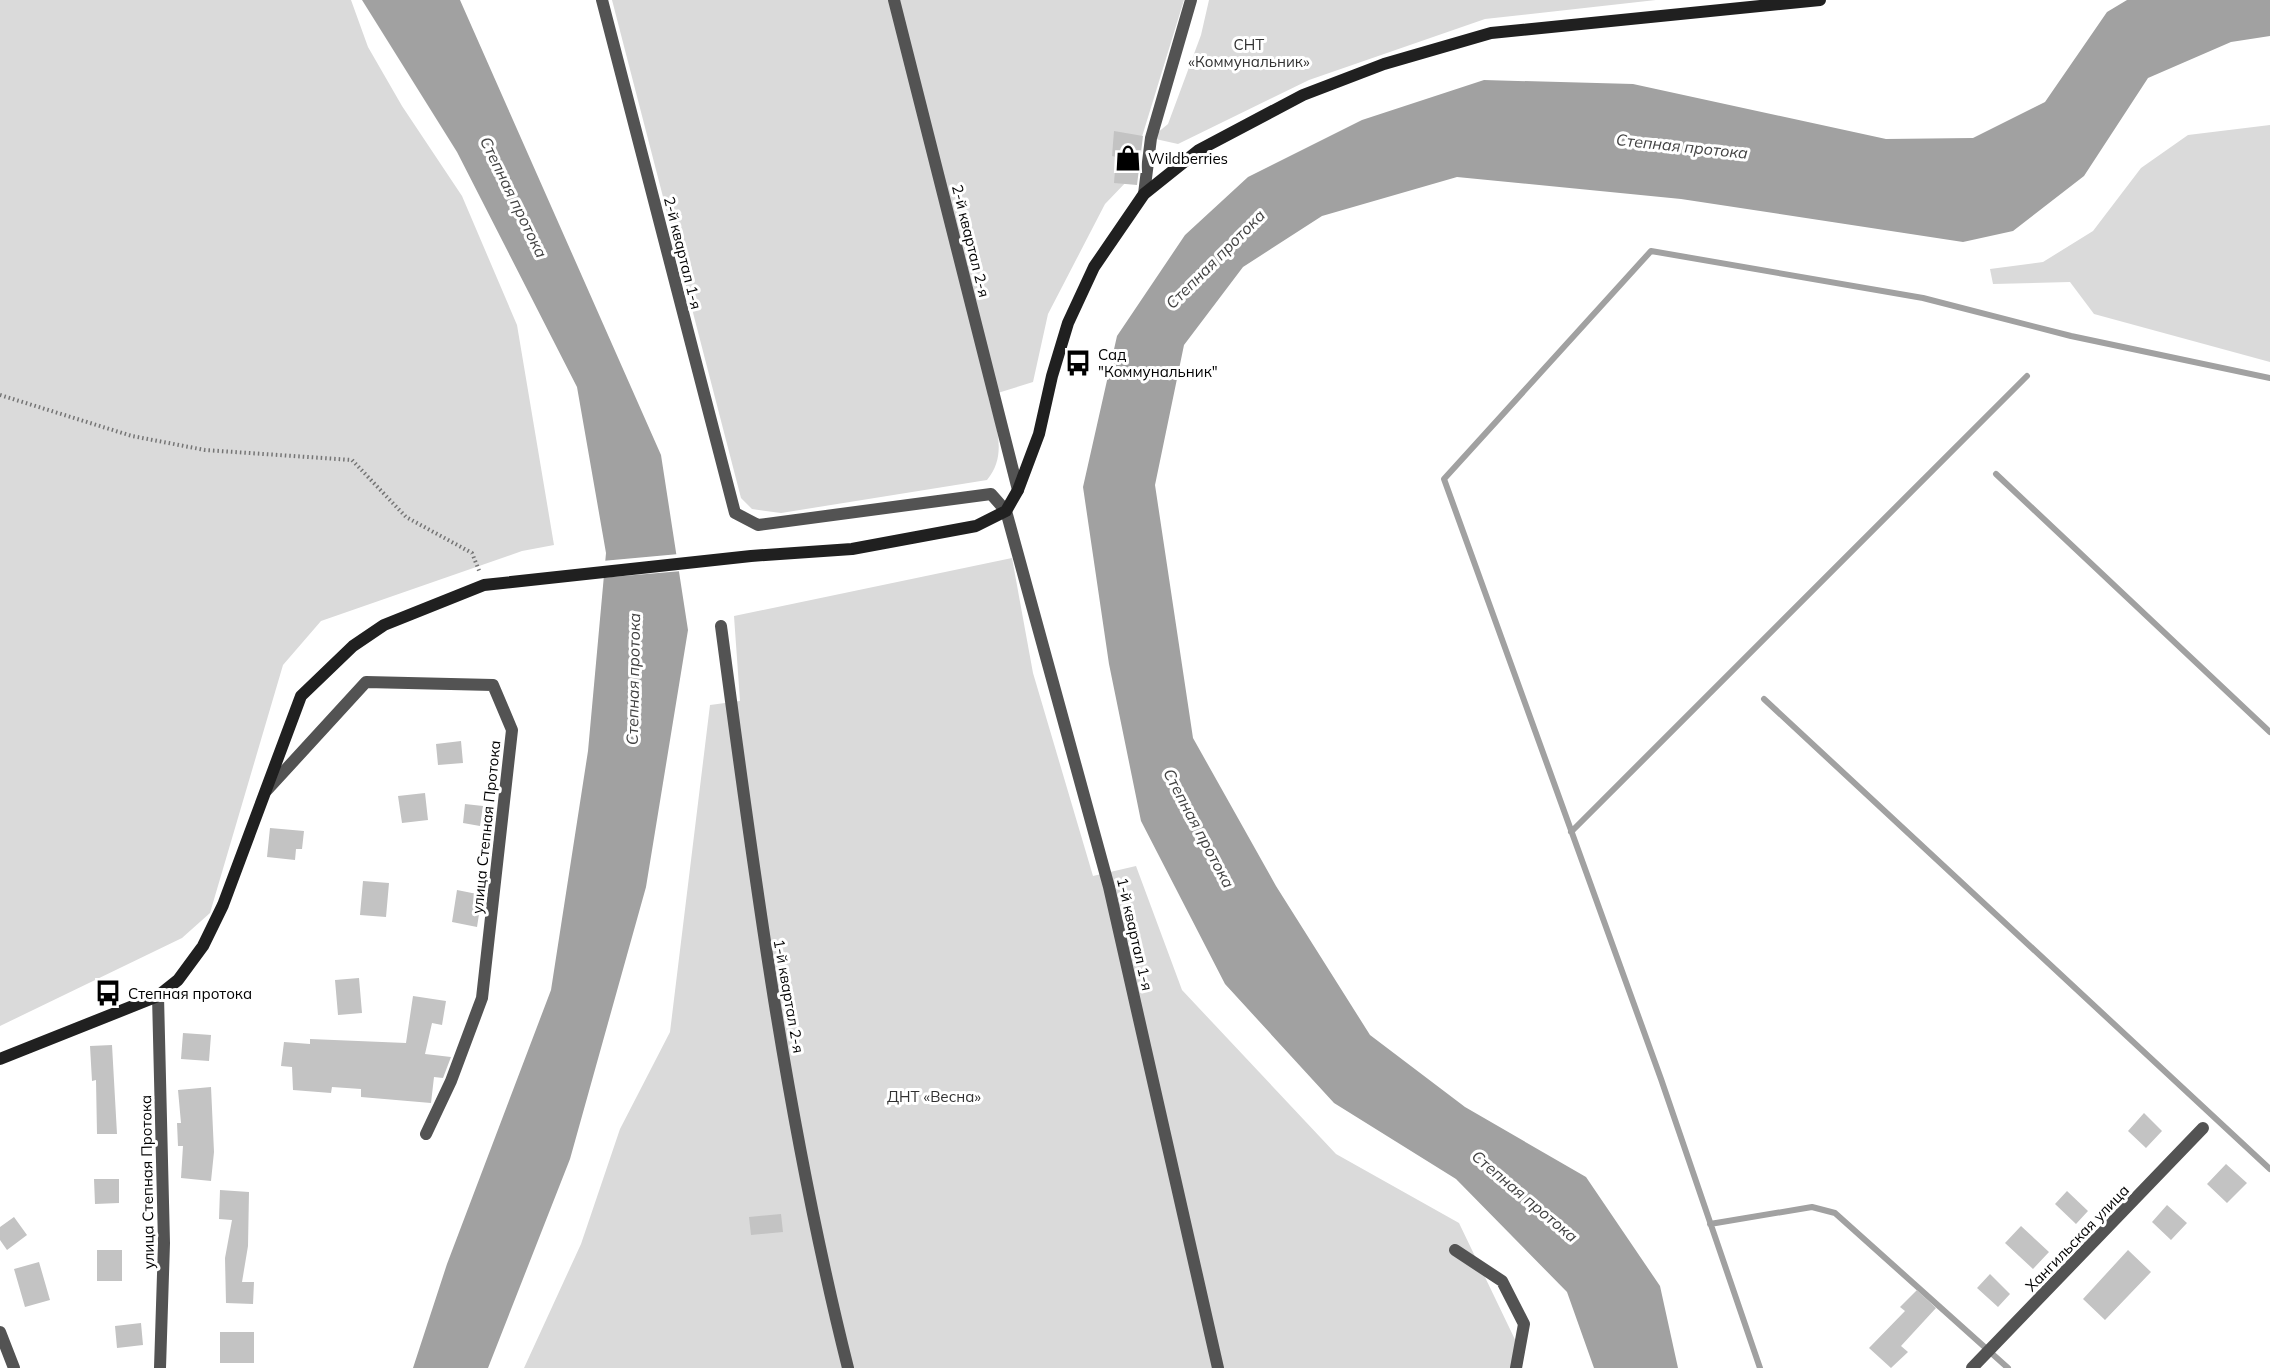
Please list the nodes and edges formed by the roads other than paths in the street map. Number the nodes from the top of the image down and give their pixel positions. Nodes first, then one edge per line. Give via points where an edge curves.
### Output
1 (602, 0) edge
2 (894, 0) edge
3 (1191, 0) edge
4 (1820, 0) edge
5 (1801, 2) edge
6 (1144, 194) junction
7 (1018, 490) junction
8 (1006, 511) junction
9 (721, 626) dead end
10 (264, 793) junction
11 (158, 996) junction
12 (0, 1059) edge
13 (2203, 1128) dead end
14 (426, 1134) dead end
15 (1455, 1250) dead end
16 (0, 1332) edge
17 (14, 1368) edge
18 (160, 1368) edge
19 (848, 1368) edge
20 (1218, 1368) edge
21 (1516, 1368) edge
22 (1972, 1368) edge

1 - 8 street, 2-й квартал 1-я via 735,513 758,525 991,494
2 - 7 street, 2-й квартал 2-я
3 - 6 street via 1150,138
4 - 5 street
5 - 6 street via 1491,33 1384,64 1303,95 1199,150
6 - 7 street via 1094,267 1068,323 1040,434
7 - 8 street
8 - 10 street via 976,526 852,549 484,585 384,625 324,672 301,696
8 - 20 street, 1-й квартал 1-я via 1109,887
9 - 19 street, 1-й квартал 2-я via 759,915 823,1268
10 - 11 street via 223,905 203,946 178,980
10 - 14 street, улица Степная Протока via 366,681 493,685 512,730 482,998
11 - 12 street
11 - 18 street, улица Степная Протока via 164,1243
13 - 22 street, Хангильская улица
15 - 21 street via 1502,1281 1524,1324
16 - 17 street

